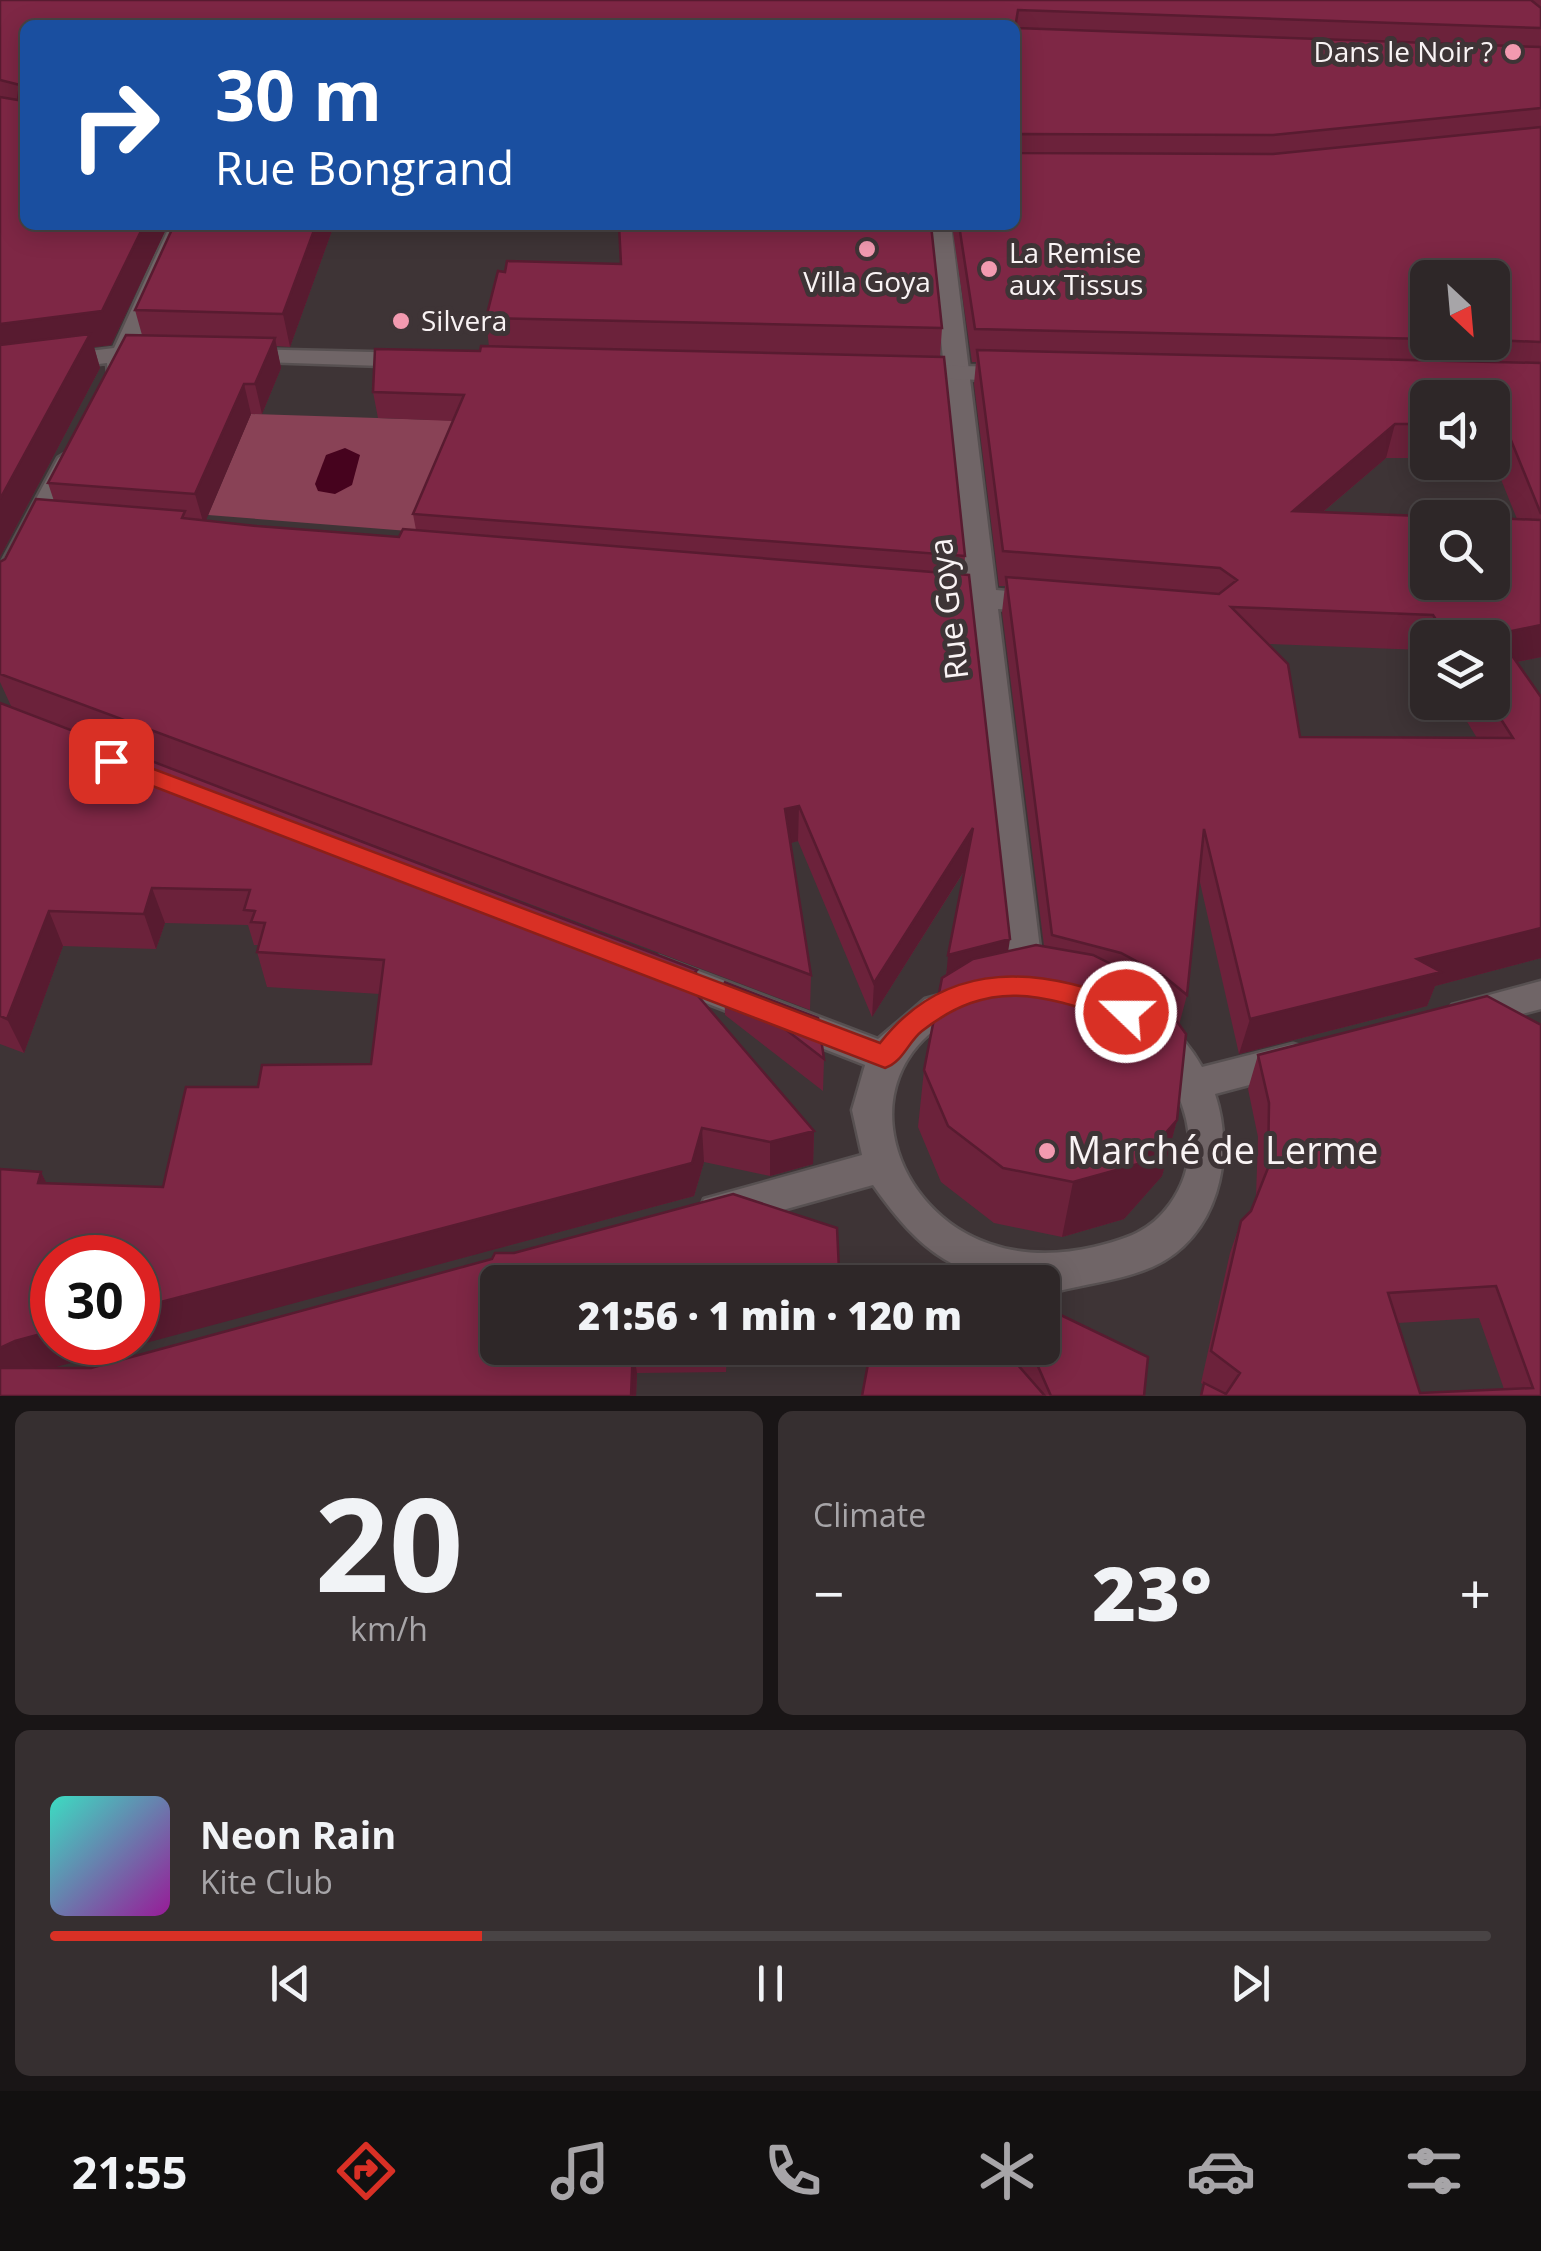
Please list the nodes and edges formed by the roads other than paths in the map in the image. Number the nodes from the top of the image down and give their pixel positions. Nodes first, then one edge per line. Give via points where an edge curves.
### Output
1 (179, 230) edge
2 (941, 230) edge
3 (123, 354) junction
4 (177, 355) edge
5 (216, 356) edge
6 (433, 361) edge
7 (0, 369) edge
8 (886, 371) edge
9 (957, 372) junction
10 (1047, 375) edge
11 (105, 390) edge
12 (80, 440) edge
13 (38, 522) junction
14 (73, 524) edge
15 (0, 592) edge
16 (908, 592) edge
17 (983, 598) junction
18 (1075, 606) edge
19 (631, 959) edge
20 (1027, 985) junction
21 (1539, 1001) edge
22 (1422, 1026) edge
23 (1327, 1050) edge
24 (885, 1056) junction
25 (1195, 1084) junction
26 (880, 1167) junction
27 (690, 1219) edge

1 - 3 street
2 - 9 street, Rue Goya
3 - 4 street
3 - 7 street
3 - 11 street
5 - 6 street
8 - 9 street
9 - 10 street
9 - 17 street, Rue Goya
12 - 13 street
13 - 14 street
13 - 15 street
16 - 17 street
17 - 18 street
17 - 20 street, Rue Goya
19 - 24 street
20 - 24 street via 983,989 943,1003 909,1026
20 - 25 street via 1078,993 1126,1012 1165,1044
21 - 22 street
23 - 25 street
24 - 26 street via 869,1109
25 - 26 street via 1209,1127 1207,1172 1188,1213 1154,1247 1107,1268 1053,1276 998,1267 946,1243 906,1209
26 - 27 street

